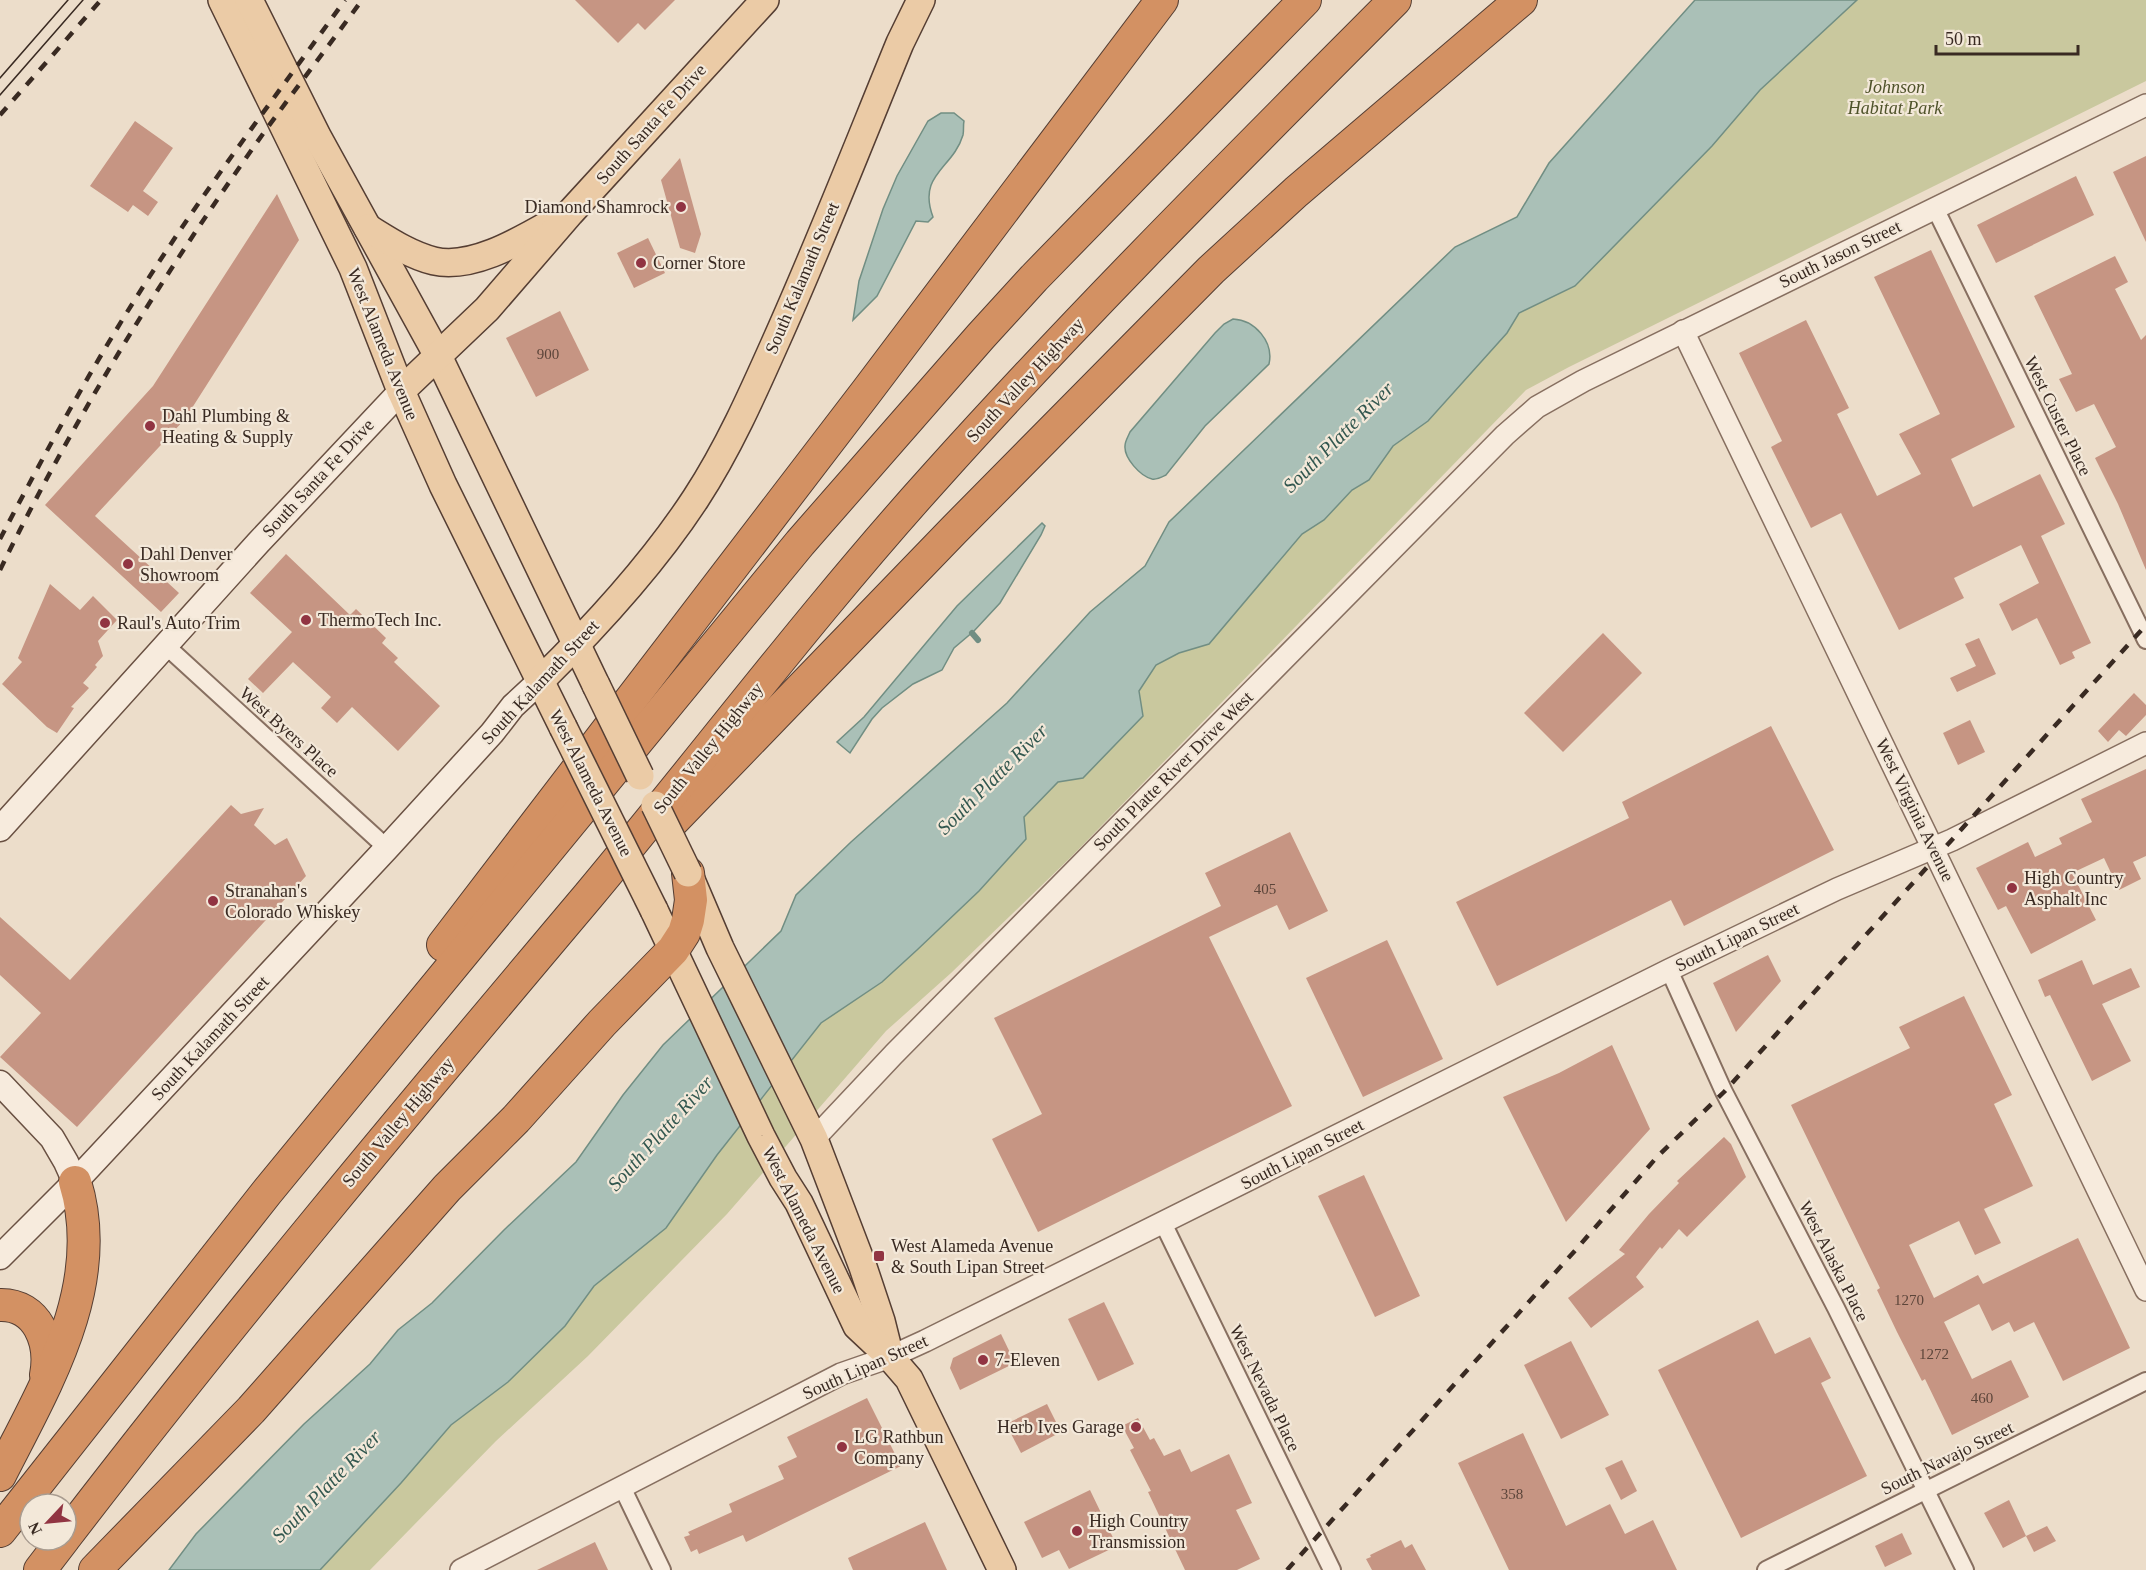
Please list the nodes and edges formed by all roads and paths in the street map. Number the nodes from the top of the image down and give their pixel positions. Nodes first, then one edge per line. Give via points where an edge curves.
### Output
1 (222, 0) edge
2 (249, 0) edge
3 (765, 0) edge
4 (921, 0) edge
5 (1161, 0) edge
6 (1305, 0) edge
7 (1395, 0) edge
8 (1521, 0) edge
9 (2146, 105) edge
10 (1935, 208) junction
11 (570, 213) junction
12 (367, 228) junction
13 (1683, 331) junction
14 (438, 356) junction
15 (401, 391) junction
16 (1536, 407) joint
17 (2146, 640) edge
18 (165, 645) junction
19 (577, 645) junction
20 (540, 681) junction
21 (2146, 743) edge
22 (0, 830) edge
23 (387, 848) junction
24 (1933, 848) junction
25 (688, 873) junction
26 (673, 950) junction
27 (1669, 970) junction
28 (0, 1083) edge
29 (814, 1139) junction
30 (75, 1182) junction
31 (267, 1192) junction
32 (1163, 1223) junction
33 (312, 1226) junction
34 (0, 1257) edge
35 (2146, 1290) edge
36 (0, 1305) edge
37 (890, 1357) junction
38 (2146, 1381) edge
39 (44, 1387) junction
40 (0, 1475) edge
41 (622, 1487) junction
42 (1926, 1490) junction
43 (78, 1521) edge
44 (0, 1531) edge
45 (54, 1552) edge
46 (40, 1570) edge
47 (95, 1570) edge
48 (462, 1570) edge
49 (662, 1570) edge
50 (1002, 1570) edge
51 (1332, 1570) edge
52 (1766, 1570) edge
53 (1965, 1570) edge

1 - 15 main road, West Alameda Avenue via 353,268
2 - 12 main road, West Alameda Avenue
3 - 11 main road, South Santa Fe Drive
4 - 19 main road, South Kalamath Street via 784,323 720,457 670,534
5 - 31 highway via 366,1048
6 - 31 highway via 1104,204 981,336 749,605
7 - 33 highway, South Valley Highway via 1105,294 931,481
8 - 33 highway via 1241,242 952,531 651,844
9 - 10 street, South Jason Street
10 - 13 street, South Jason Street
10 - 17 street, West Custer Place
11 - 12 main road via 487,256 454,262 436,262 416,255
11 - 14 main road, South Santa Fe Drive via 487,309
12 - 14 main road, West Alameda Avenue
13 - 16 street, South Jason Street
13 - 24 street, West Virginia Avenue
14 - 15 main road, South Santa Fe Drive
14 - 19 main road, West Alameda Avenue
15 - 18 main road, South Santa Fe Drive
15 - 20 main road, West Alameda Avenue via 443,486
16 - 29 street, South Platte River Drive West
18 - 22 main road, South Santa Fe Drive
18 - 23 street, West Byers Place
19 - 20 main road, South Kalamath Street
19 - 25 main road, West Alameda Avenue, bridge
20 - 23 main road, South Kalamath Street via 513,706
20 - 26 main road, West Alameda Avenue, bridge
21 - 24 street, South Lipan Street
23 - 30 main road, South Kalamath Street
24 - 27 street, South Lipan Street
24 - 35 street, West Virginia Avenue
25 - 26 highway via 688,920
25 - 29 main road, West Alameda Avenue via 720,948
26 - 37 main road, West Alameda Avenue via 857,1326
26 - 47 highway via 447,1188 251,1410
27 - 32 street, South Lipan Street
27 - 42 street, West Alaska Place via 1724,1092
28 - 30 main road via 52,1138
29 - 37 main road, West Alameda Avenue via 863,1267
30 - 34 main road, South Kalamath Street
30 - 39 highway via 85,1231 82,1275 67,1333
31 - 44 highway
32 - 37 street, South Lipan Street
32 - 51 street, West Nevada Place
33 - 43 highway, South Valley Highway
36 - 39 highway via 21,1308 41,1329 48,1356
37 - 41 street, South Lipan Street via 841,1374
37 - 50 main road, West Alameda Avenue via 909,1379
38 - 42 street, South Navajo Street
39 - 40 highway
41 - 48 street, South Lipan Street
41 - 49 street
42 - 52 street, South Navajo Street
42 - 53 street, West Alaska Place
45 - 46 highway

